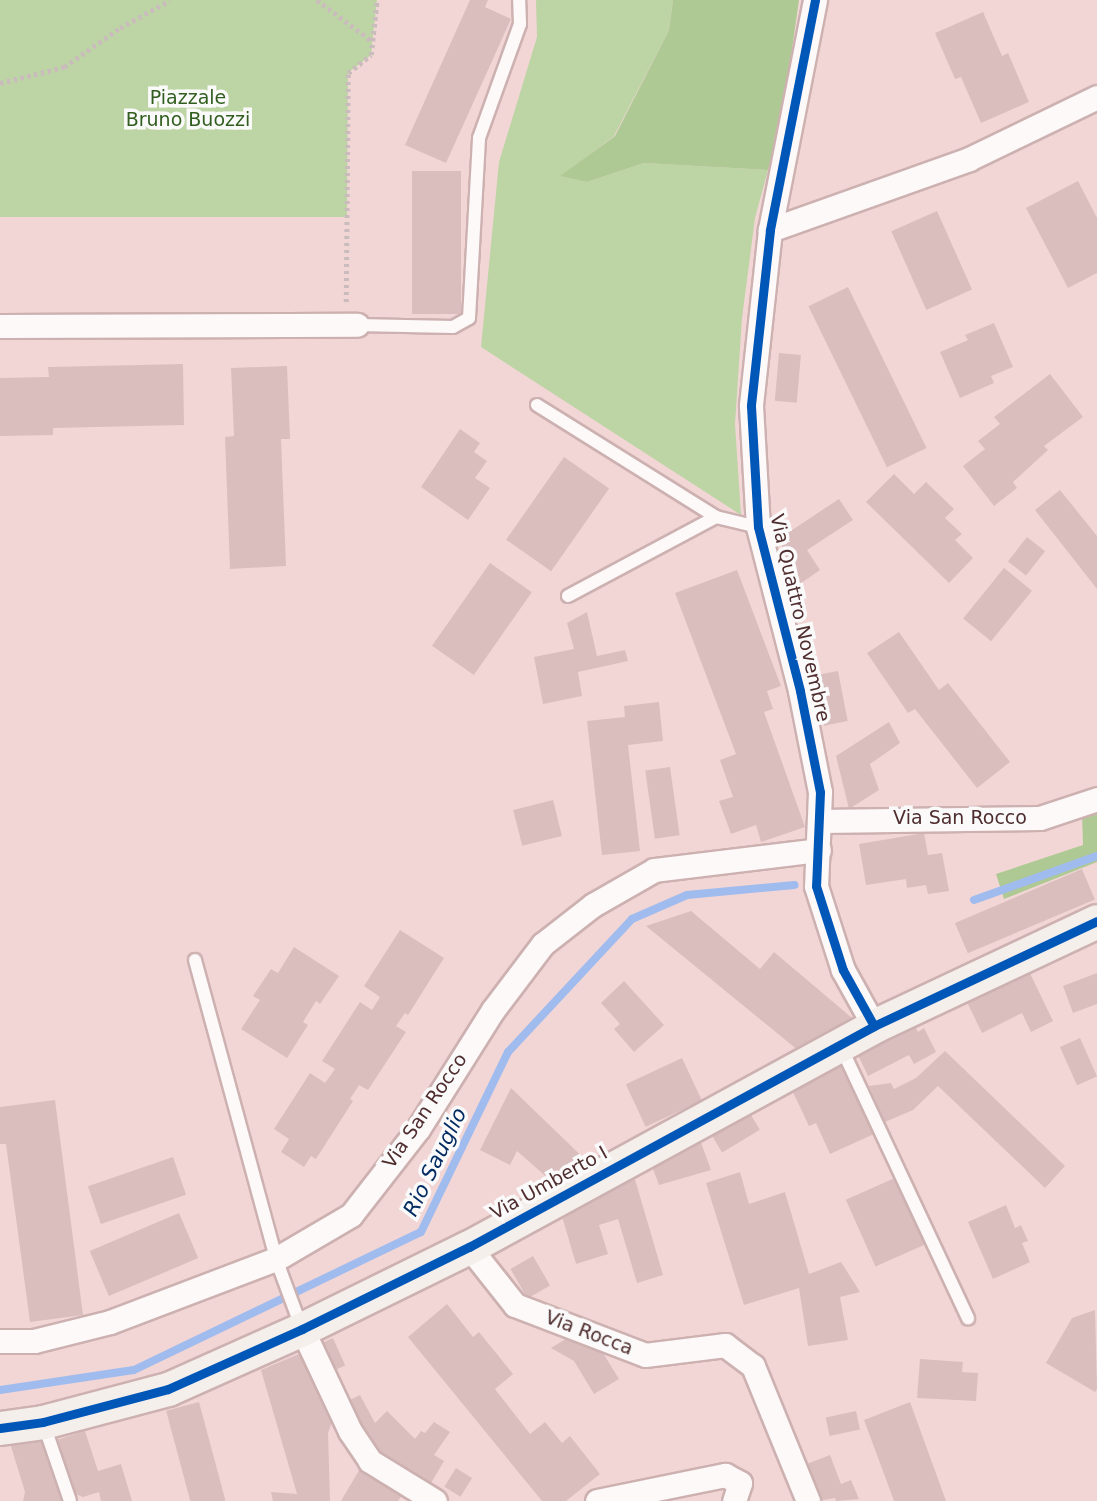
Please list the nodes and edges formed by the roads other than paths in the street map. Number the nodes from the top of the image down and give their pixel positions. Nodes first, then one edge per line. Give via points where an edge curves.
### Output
1 (519, 0) edge
2 (815, 0) edge
3 (1097, 97) edge
4 (770, 230) junction
5 (351, 324) joint
6 (0, 326) edge
7 (537, 405) dead end
8 (716, 517) junction
9 (758, 527) junction
10 (568, 596) dead end
11 (1097, 799) edge
12 (820, 821) junction
13 (819, 850) junction
14 (1097, 921) edge
15 (195, 960) dead end
16 (874, 1026) junction
17 (840, 1045) junction
18 (469, 1247) junction
19 (276, 1259) junction
20 (968, 1318) dead end
21 (302, 1329) junction
22 (0, 1340) edge
23 (43, 1422) junction
24 (0, 1428) edge
25 (69, 1501) edge
26 (435, 1501) edge
27 (597, 1501) edge
28 (734, 1501) edge
29 (808, 1501) edge

1 - 5 lane via 520,24 479,138 469,318 453,327
2 - 4 street, Via Quattro Novembre
3 - 4 street via 969,159
4 - 9 street, Via Quattro Novembre via 751,406
5 - 6 street
7 - 8 lane
8 - 9 lane
8 - 10 lane
9 - 12 street, Via Quattro Novembre via 800,691 820,792
11 - 12 street, Via San Rocco via 1040,818
12 - 13 street, Via Quattro Novembre
13 - 16 street, Via Quattro Novembre via 816,886 843,970
13 - 19 street, Via San Rocco via 654,870 593,905 542,944 493,1010 418,1129 351,1215
14 - 16 street, Via Umberto I
15 - 19 lane
16 - 17 street, Via Umberto I
17 - 18 street, Via Umberto I
17 - 20 lane
18 - 21 street, Via Umberto I
18 - 29 street, Via Rocca via 515,1305 645,1355 724,1345 753,1366
19 - 21 lane
19 - 22 street, Via San Rocco via 110,1322 34,1341
21 - 23 street, Via Umberto I via 168,1390
21 - 26 street via 349,1431 370,1461
23 - 24 street, Via Umberto I
23 - 25 lane
27 - 28 street via 724,1475 740,1483

